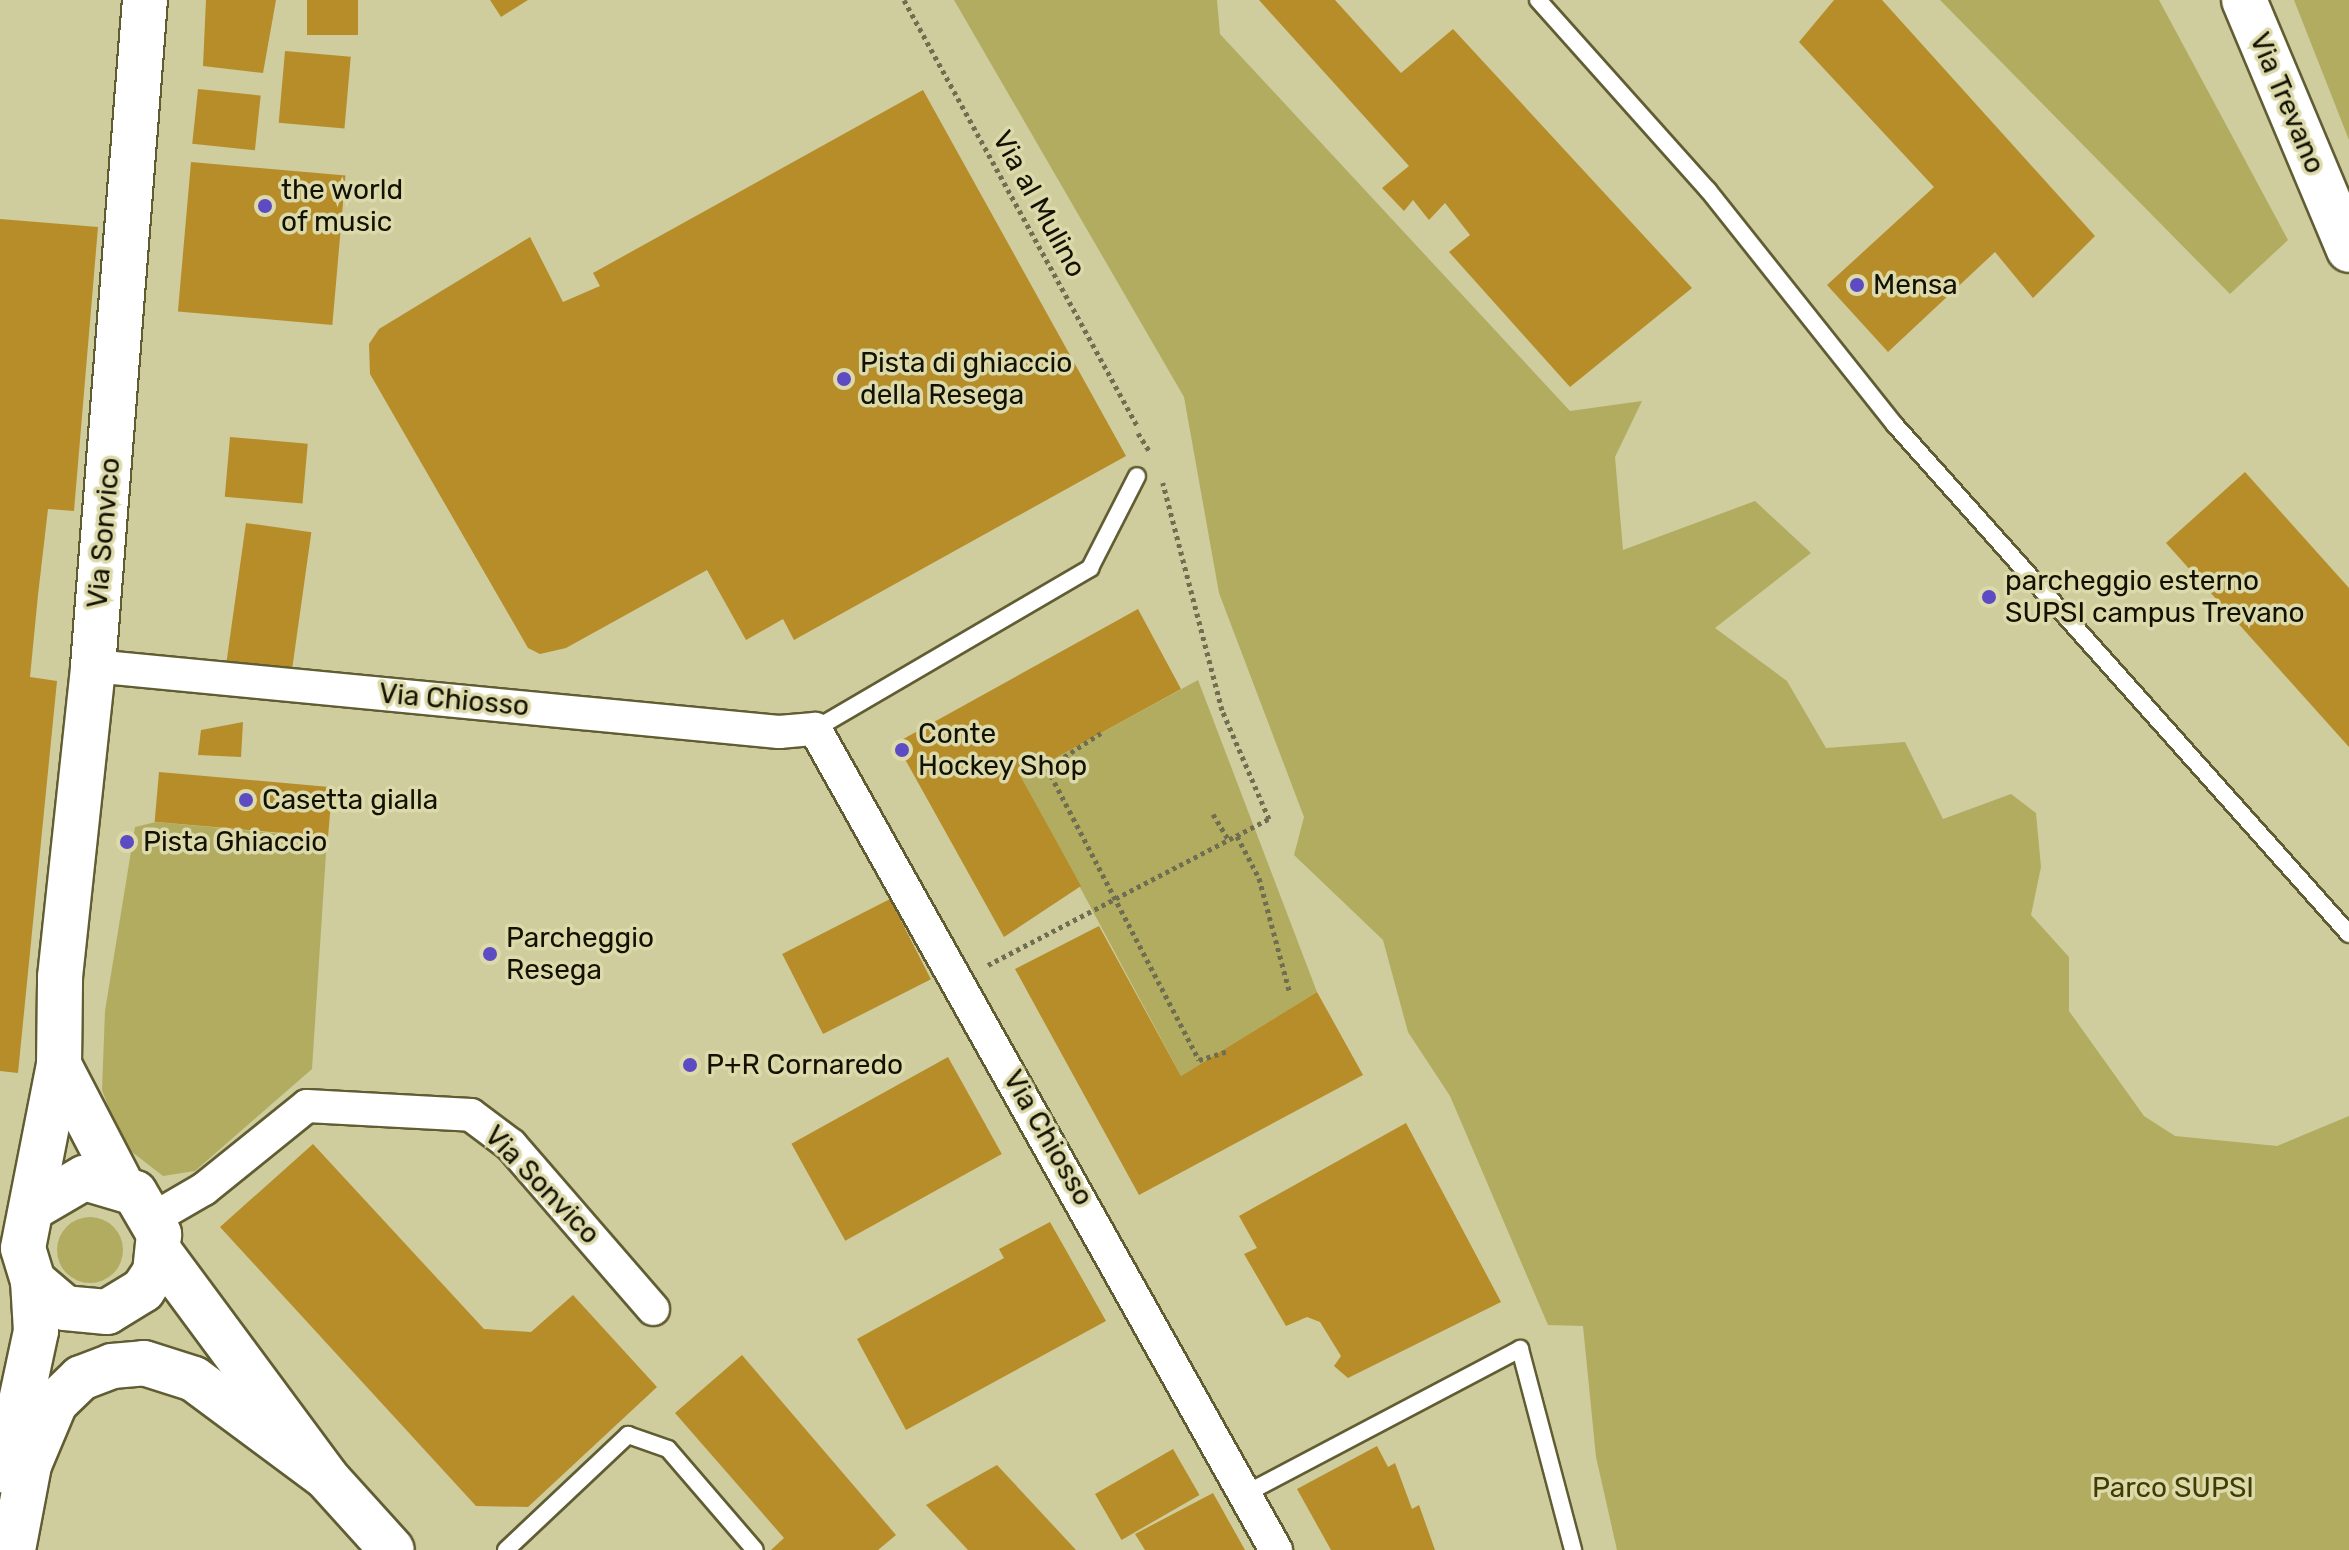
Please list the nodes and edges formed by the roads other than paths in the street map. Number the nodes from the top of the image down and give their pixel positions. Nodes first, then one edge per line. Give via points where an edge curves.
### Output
1 (145, 0) edge
2 (1538, 0) edge
3 (2244, 0) edge
4 (2349, 250) edge
5 (1137, 476) dead end
6 (93, 666) junction
7 (815, 729) junction
8 (2349, 934) edge
9 (59, 1065) junction
10 (121, 1184) junction
11 (36, 1206) junction
12 (157, 1234) junction
13 (33, 1281) junction
14 (653, 1309) dead end
15 (326, 1477) junction
16 (1245, 1494) junction
17 (0, 1528) edge
18 (13, 1550) edge
19 (392, 1550) edge
20 (506, 1550) edge
21 (755, 1550) edge
22 (1276, 1550) edge
23 (1573, 1550) edge

1 - 6 main road, Via Sonvico
2 - 8 lane via 1708,190 1895,425
3 - 4 main road, Via Trevano
5 - 7 lane, Via Chiosso via 1090,568
6 - 7 street, Via Chiosso via 779,732
6 - 9 main road, Via Sonvico via 60,977
7 - 16 street, Via Chiosso
9 - 10 main road, Via Sonvico
9 - 11 main road, Via Sonvico
10 - 11 main road via 84,1178
10 - 12 main road
11 - 13 main road via 23,1248
12 - 13 main road via 143,1290 107,1312 65,1308
12 - 14 street, Via Sonvico via 307,1106 458,1113 495,1129
12 - 15 main road
13 - 17 main road via 36,1331 10,1436
15 - 18 main road via 194,1379 144,1363 112,1366 81,1378 55,1403 29,1465
15 - 19 main road
16 - 22 street, Via Chiosso
16 - 23 lane via 1520,1349
20 - 21 lane via 628,1435 668,1449

